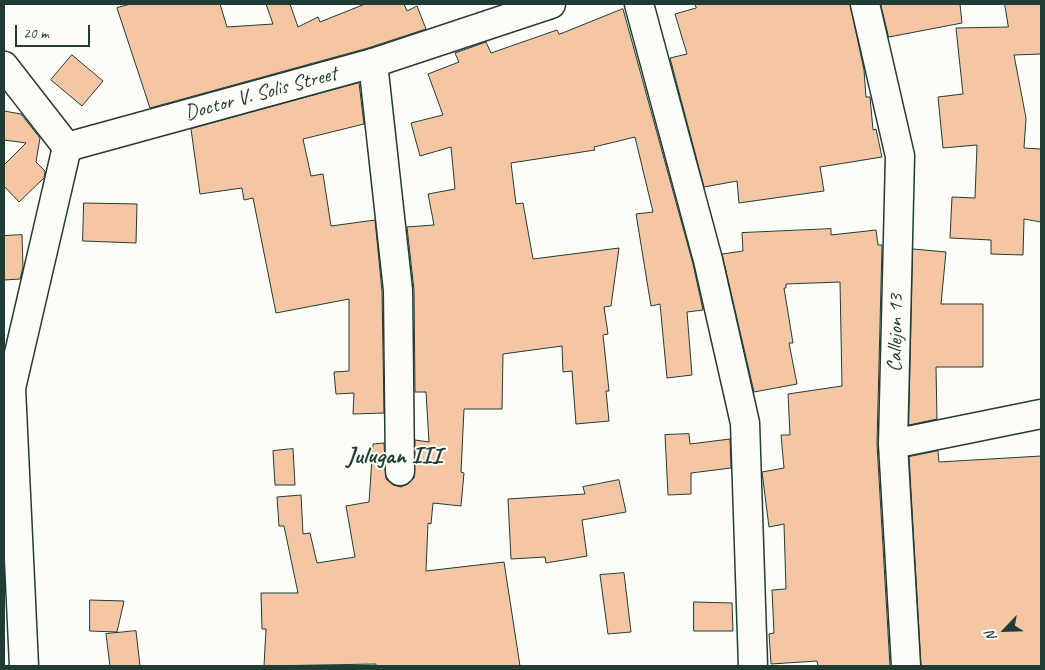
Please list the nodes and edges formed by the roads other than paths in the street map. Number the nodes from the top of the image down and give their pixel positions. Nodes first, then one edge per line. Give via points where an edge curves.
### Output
1 (551, 4) edge
2 (639, 4) edge
3 (865, 4) edge
4 (373, 63) junction
5 (4, 66) edge
6 (67, 146) junction
7 (1041, 414) edge
8 (893, 444) junction
9 (400, 471) dead end
10 (24, 666) edge
11 (753, 666) edge
12 (906, 666) edge

1 - 4 street, Doctor V. Solis Street
2 - 11 street via 708,260 745,423
3 - 8 street, Callejon 13 via 900,156
4 - 6 street, Doctor V. Solis Street
4 - 9 street via 398,290
5 - 6 street
6 - 10 street via 10,388
7 - 8 street
8 - 12 street, Callejon 13

